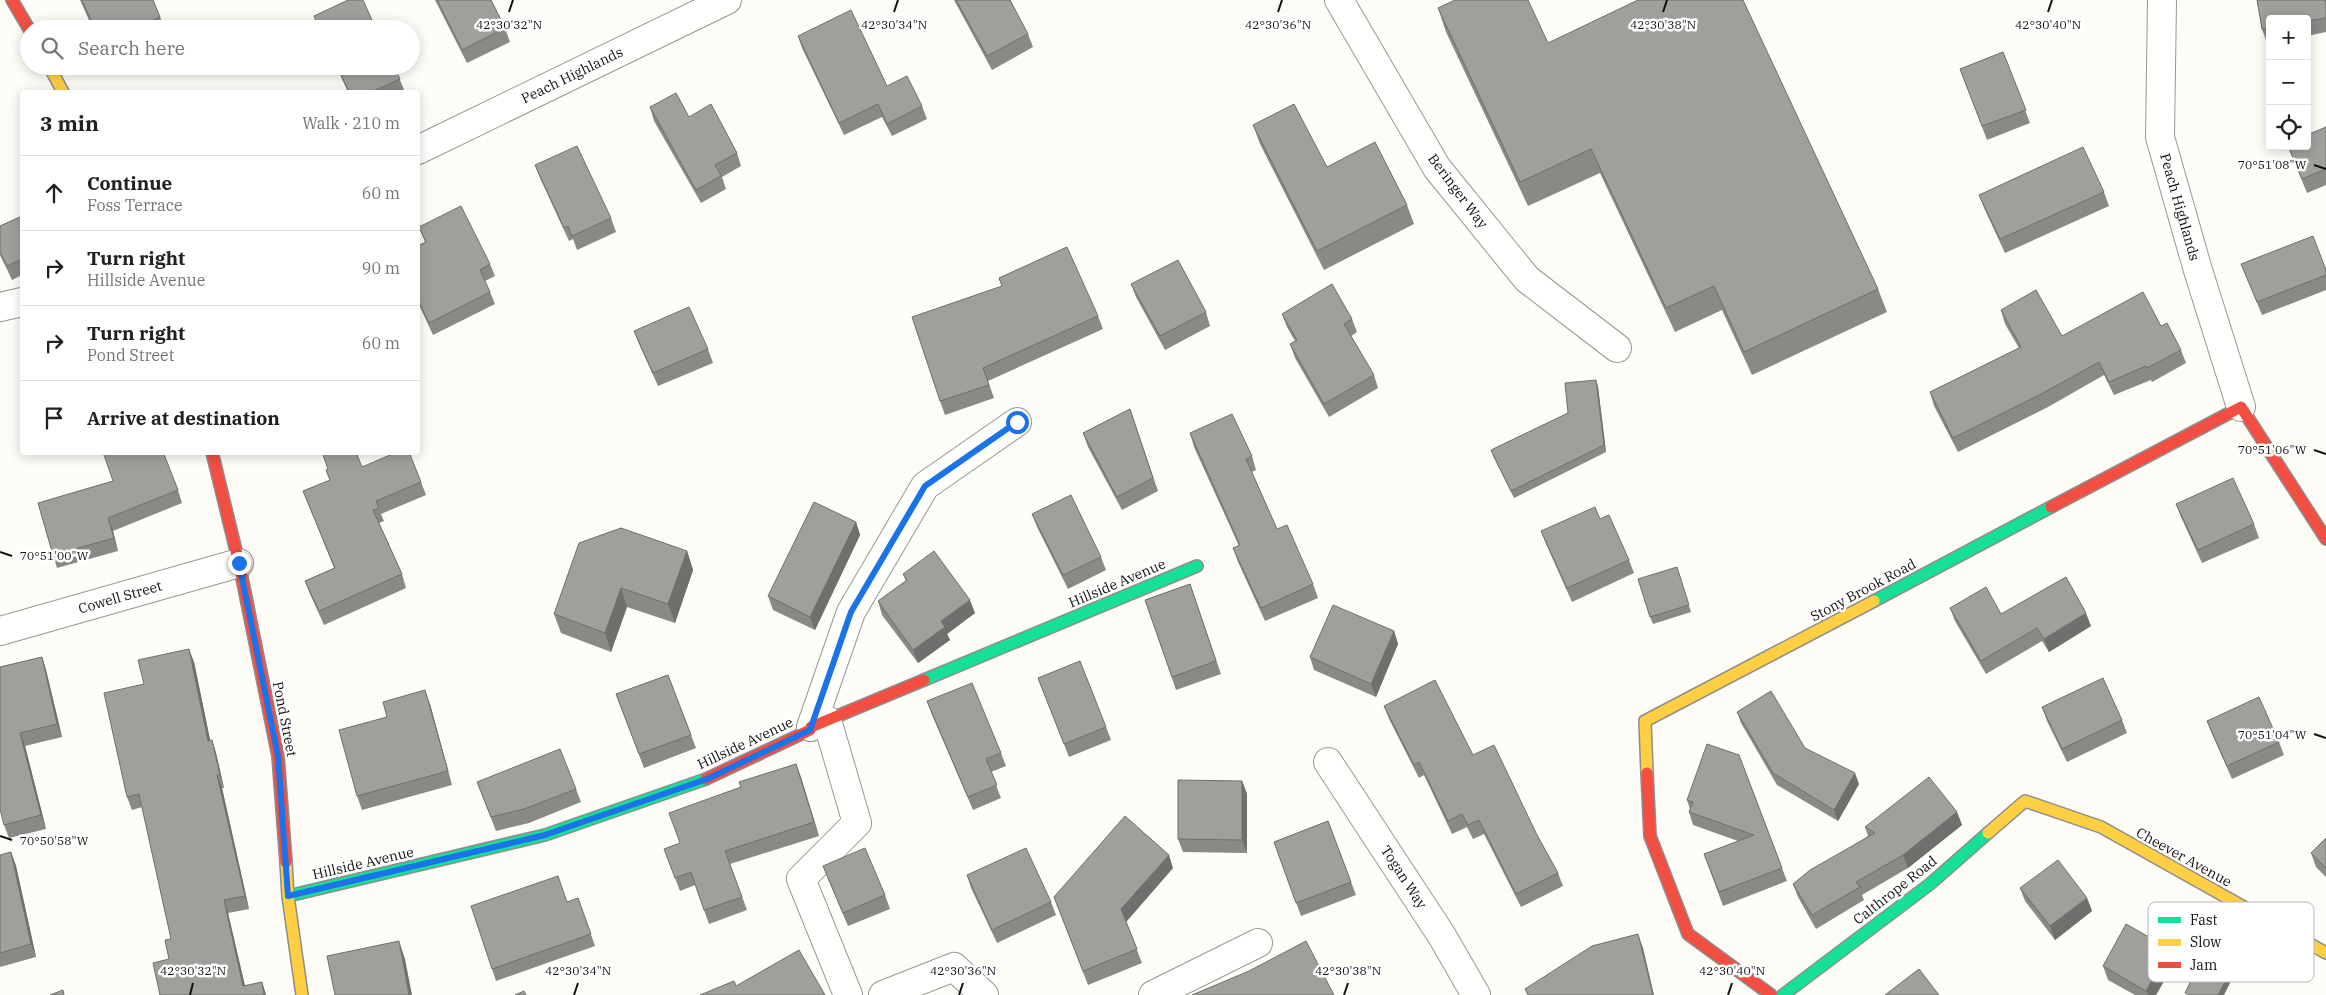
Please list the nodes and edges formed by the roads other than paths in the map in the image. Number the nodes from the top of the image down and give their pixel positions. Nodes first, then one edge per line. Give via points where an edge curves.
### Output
1 (12, 0) edge
2 (727, 0) edge
3 (1339, 0) edge
4 (2162, 0) edge
5 (24, 20) edge
6 (54, 75) edge
7 (62, 90) edge
8 (420, 149) edge
9 (20, 302) edge
10 (0, 307) edge
11 (1617, 348) dead end
12 (2242, 407) junction
13 (1017, 422) dead end
14 (213, 455) edge
15 (2326, 539) edge
16 (239, 563) junction
17 (1197, 566) dead end
18 (0, 631) edge
19 (819, 724) junction
20 (1328, 762) dead end
21 (2022, 804) joint
22 (288, 896) junction
23 (2235, 902) edge
24 (1258, 944) dead end
25 (2314, 946) edge
26 (2326, 953) edge
27 (302, 995) edge
28 (848, 995) edge
29 (883, 995) edge
30 (984, 995) edge
31 (1153, 995) edge
32 (1476, 995) edge
33 (1771, 995) edge
34 (1783, 995) edge

1 - 5 street
2 - 8 street, Peach Highlands
3 - 11 street, Beringer Way via 1438,168 1527,280
4 - 12 street, Peach Highlands via 2160,136 2197,267
6 - 7 street
9 - 10 street
12 - 15 street
12 - 33 street, Stony Brook Road via 1645,721 1650,836 1688,934
13 - 19 street via 925,486 851,612
14 - 16 street, Pond Street
16 - 18 street, Cowell Street
16 - 22 street, Pond Street via 278,756
17 - 19 street, Hillside Avenue
19 - 22 street, Hillside Avenue via 707,779 545,835
19 - 28 street via 857,823 801,879
20 - 32 street, Togan Way via 1442,936
21 - 23 street, Cheever Avenue via 2025,801 2101,827
21 - 34 street, Calthrope Road via 1930,884
22 - 27 street, Pond Street
24 - 31 street
25 - 26 street, Cheever Avenue
29 - 30 street via 954,967

